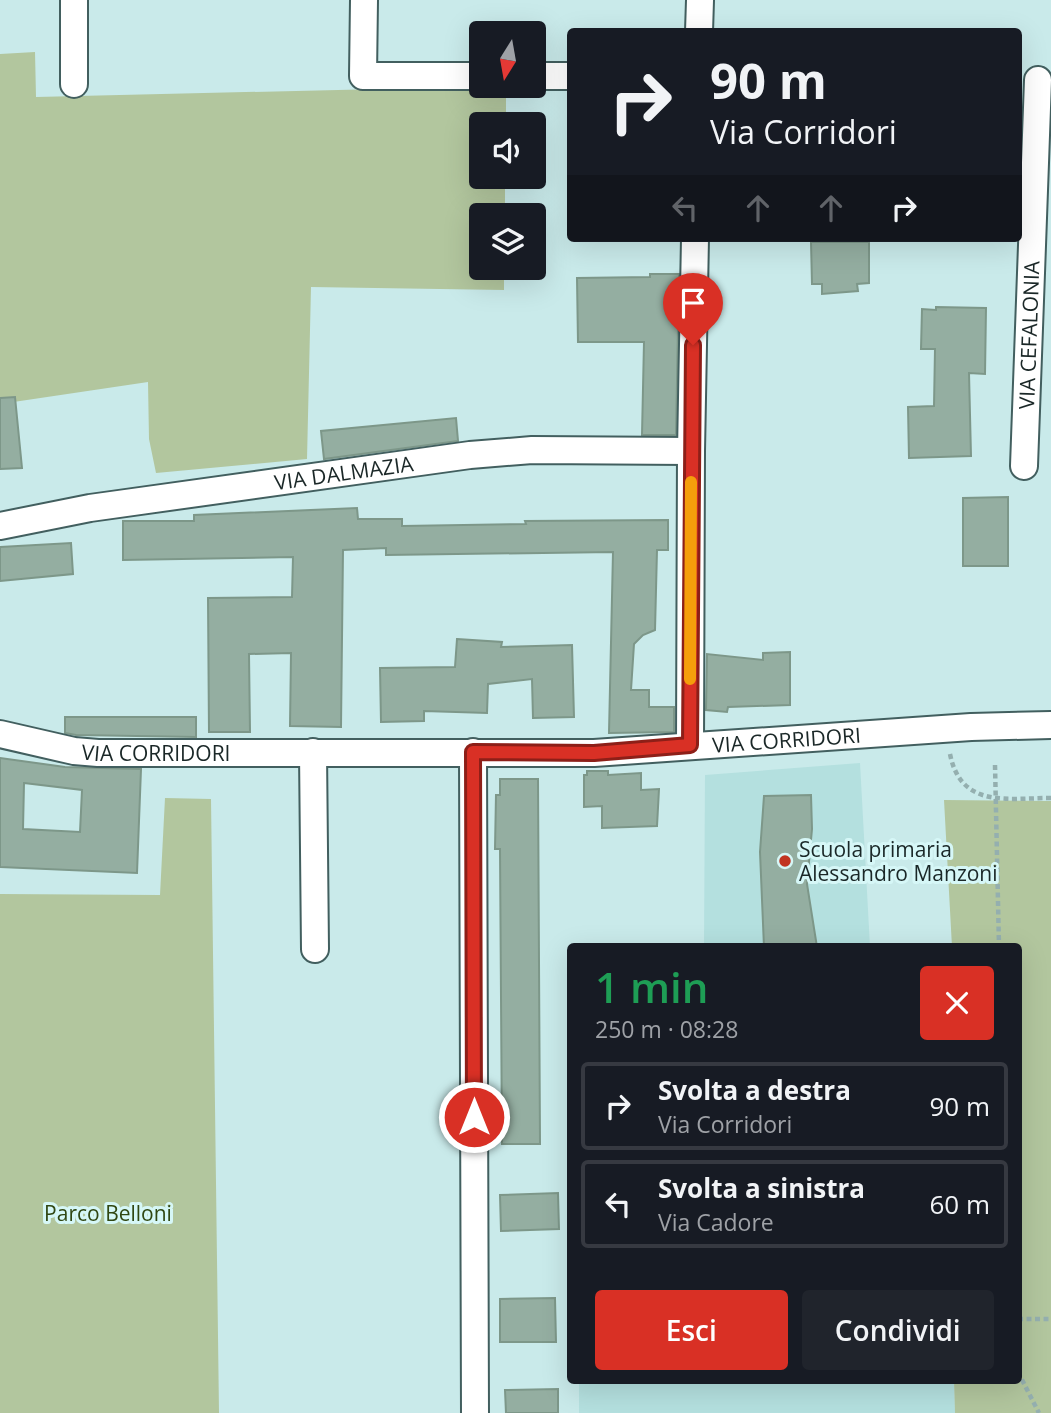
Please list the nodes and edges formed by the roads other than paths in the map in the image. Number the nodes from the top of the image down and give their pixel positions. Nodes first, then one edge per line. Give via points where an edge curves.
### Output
1 (74, 0) edge
2 (364, 0) edge
3 (699, 0) edge
4 (699, 28) edge
5 (469, 76) edge
6 (546, 76) edge
7 (567, 76) edge
8 (1036, 80) edge
9 (75, 85) dead end
10 (695, 242) edge
11 (691, 451) junction
12 (1024, 466) dead end
13 (0, 526) edge
14 (1051, 725) edge
15 (0, 734) edge
16 (690, 745) junction
17 (313, 752) junction
18 (473, 752) junction
19 (315, 949) dead end
20 (475, 1413) edge

1 - 9 street
2 - 5 street via 363,76
3 - 4 street
6 - 7 street
8 - 12 street, VIA CEFALONIA
10 - 11 street
11 - 13 street, VIA DALMAZIA via 532,450 470,455 90,508
11 - 16 street
14 - 16 street, VIA CORRIDORI
15 - 17 street, VIA CORRIDORI via 98,753
16 - 18 street, VIA CORRIDORI via 594,753
17 - 18 street, VIA CORRIDORI
17 - 19 street
18 - 20 street

